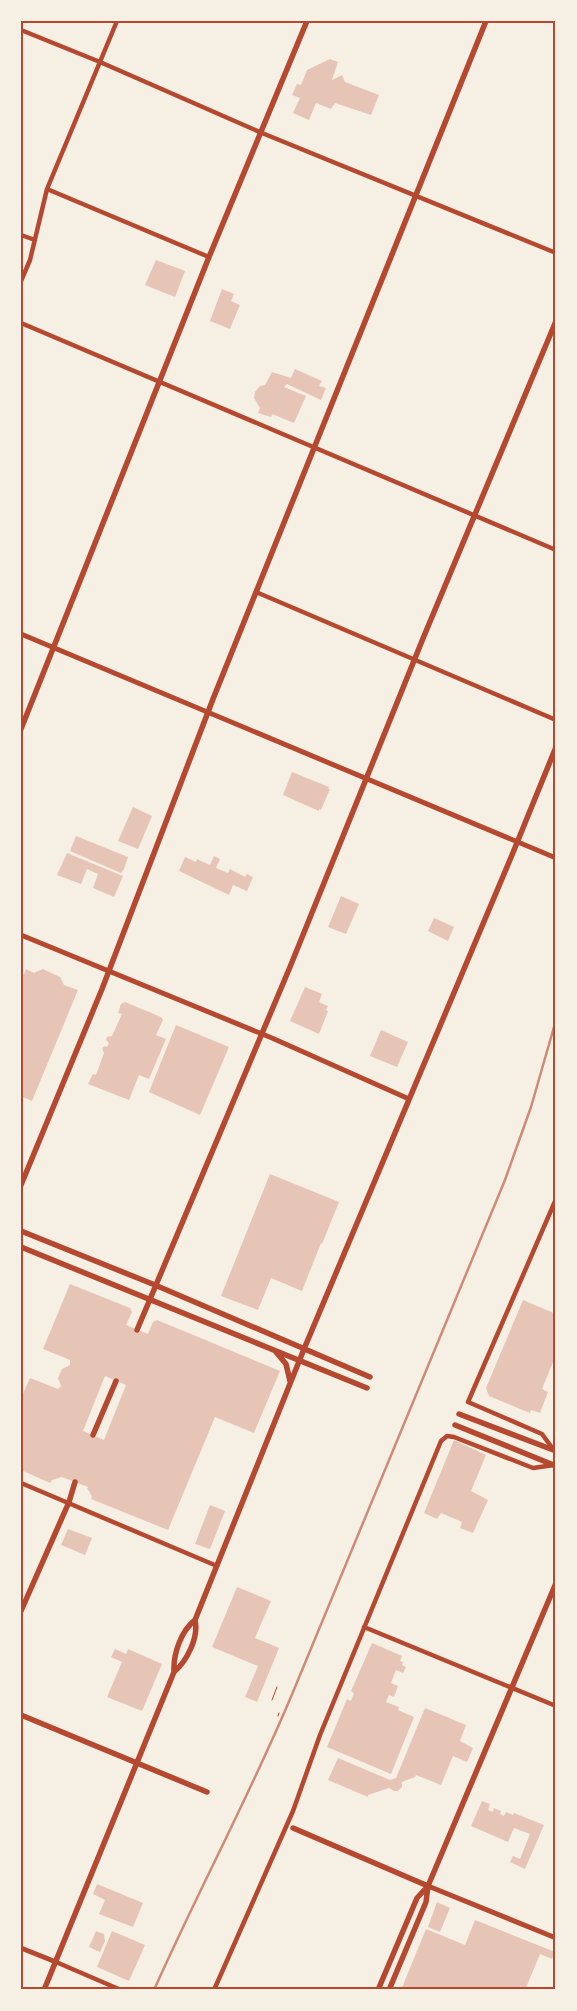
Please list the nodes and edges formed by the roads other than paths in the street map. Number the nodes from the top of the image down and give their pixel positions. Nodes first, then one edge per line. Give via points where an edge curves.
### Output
1 (117, 21) edge
2 (307, 21) edge
3 (486, 21) edge
4 (21, 30) edge
5 (100, 62) junction
6 (262, 133) junction
7 (47, 189) junction
8 (415, 194) junction
9 (21, 235) edge
10 (35, 240) junction
11 (556, 253) edge
12 (209, 257) junction
13 (21, 281) edge
14 (556, 321) edge
15 (21, 323) edge
16 (160, 383) junction
17 (314, 447) junction
18 (474, 515) junction
19 (556, 550) edge
20 (256, 592) junction
21 (21, 634) edge
22 (55, 648) junction
23 (415, 660) junction
24 (208, 711) junction
25 (556, 720) edge
26 (21, 729) edge
27 (556, 747) edge
28 (366, 780) junction
29 (517, 843) junction
30 (556, 858) edge
31 (21, 935) edge
32 (108, 971) junction
33 (260, 1034) junction
34 (409, 1099) junction
35 (21, 1185) edge
36 (556, 1199) edge
37 (21, 1231) edge
38 (21, 1247) edge
39 (155, 1285) junction
40 (150, 1298) junction
41 (137, 1330) dead end
42 (304, 1349) junction
43 (275, 1351) junction
44 (299, 1361) junction
45 (370, 1377) dead end
46 (116, 1381) dead end
47 (290, 1383) junction
48 (367, 1388) dead end
49 (459, 1414) dead end
50 (455, 1425) dead end
51 (93, 1435) dead end
52 (555, 1451) edge
53 (555, 1466) edge
54 (75, 1482) dead end
55 (21, 1483) edge
56 (69, 1502) junction
57 (217, 1566) junction
58 (556, 1583) edge
59 (21, 1611) edge
60 (195, 1620) junction
61 (364, 1627) junction
62 (174, 1672) junction
63 (512, 1688) junction
64 (556, 1706) edge
65 (21, 1715) edge
66 (137, 1762) junction
67 (207, 1792) dead end
68 (294, 1828) dead end
69 (428, 1886) junction
70 (556, 1938) edge
71 (21, 1948) edge
72 (56, 1962) junction
73 (44, 1990) edge
74 (121, 1990) edge
75 (214, 1990) edge
76 (378, 1990) edge
77 (389, 1990) edge

1 - 5 street
2 - 6 main road
3 - 8 main road
4 - 5 street
5 - 6 street
5 - 7 street
6 - 8 street
6 - 12 main road
7 - 10 street
7 - 12 street
8 - 11 street
8 - 17 main road
9 - 10 street
10 - 13 street
12 - 16 main road
14 - 18 main road
15 - 16 street
16 - 17 street
16 - 22 main road
17 - 18 street
17 - 20 main road
18 - 19 street
18 - 23 main road
20 - 23 street
20 - 24 main road
21 - 22 street
22 - 24 street
22 - 26 main road
23 - 25 street
23 - 28 main road
24 - 28 street
24 - 32 main road
27 - 29 main road
28 - 29 street
28 - 33 main road
29 - 30 street
29 - 34 main road
31 - 32 street
32 - 33 street
32 - 35 main road
33 - 34 street
33 - 39 main road
34 - 42 main road
36 - 52 street via 468,1402 542,1434
37 - 39 main road
38 - 40 main road
39 - 40 main road
39 - 42 main road
40 - 41 main road
40 - 43 main road
42 - 44 main road
42 - 45 main road
43 - 44 main road
43 - 47 main road via 286,1364
44 - 47 main road
44 - 48 main road
46 - 51 main road
47 - 57 main road
49 - 52 main road
50 - 53 main road
53 - 61 street via 533,1468 454,1437 447,1436 441,1441
54 - 56 main road
55 - 56 street
56 - 57 street
56 - 59 main road
57 - 60 main road
58 - 63 main road
60 - 62 main road via 187,1626 173,1660
60 - 62 main road via 197,1630 183,1664
61 - 63 street
61 - 75 street via 289,1820
62 - 66 main road
63 - 64 street
63 - 69 main road
65 - 66 main road
66 - 67 main road
66 - 72 main road
68 - 69 main road
69 - 70 street
69 - 76 main road via 417,1898
69 - 77 main road via 426,1902
71 - 72 street
72 - 73 main road
72 - 74 street

